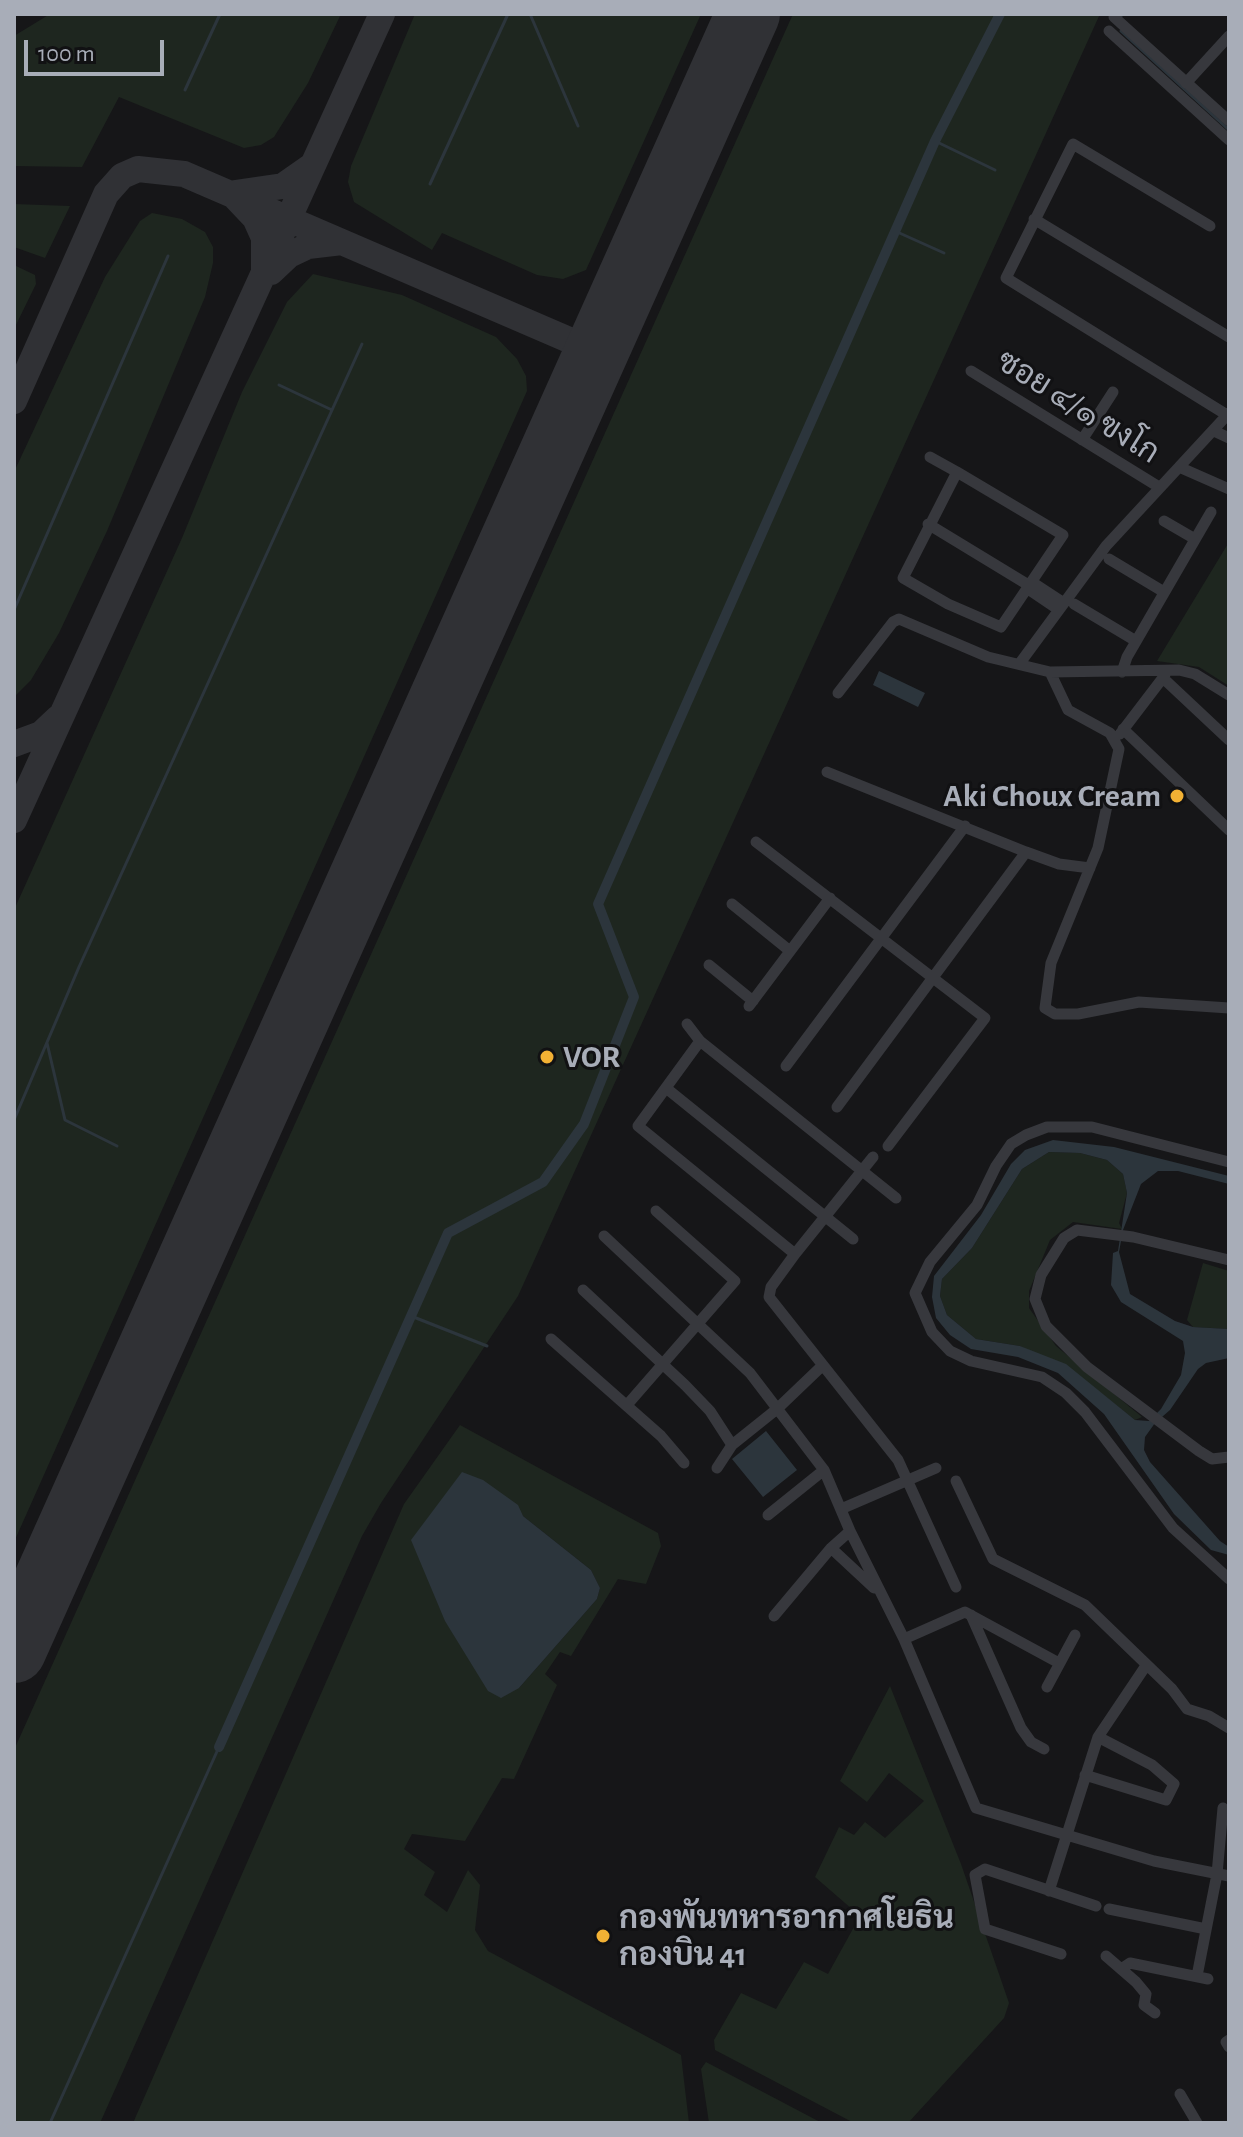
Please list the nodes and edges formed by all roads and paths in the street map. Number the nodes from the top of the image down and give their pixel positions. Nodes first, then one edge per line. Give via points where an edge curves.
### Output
1 (1114, 16) edge
2 (1229, 36) edge
3 (1186, 83) junction
4 (1229, 121) edge
5 (1229, 140) edge
6 (1034, 219) junction
7 (1210, 226) dead end
8 (1229, 337) edge
9 (971, 371) dead end
10 (1113, 392) dead end
11 (1228, 414) edge
12 (1214, 431) junction
13 (1229, 438) edge
14 (1082, 440) junction
15 (930, 457) dead end
16 (1179, 467) junction
17 (957, 472) junction
18 (1159, 487) junction
19 (1229, 489) edge
20 (1211, 512) dead end
21 (1164, 521) dead end
22 (928, 524) junction
23 (1195, 539) junction
24 (1109, 559) dead end
25 (1030, 586) junction
26 (1164, 592) junction
27 (1066, 606) junction
28 (1136, 641) junction
29 (1020, 663) junction
30 (1050, 672) junction
31 (1122, 672) junction
32 (1165, 674) junction
33 (838, 693) dead end
34 (1229, 695) edge
35 (1119, 734) junction
36 (1229, 740) edge
37 (827, 772) dead end
38 (965, 826) junction
39 (1229, 830) edge
40 (756, 842) dead end
41 (1026, 852) junction
42 (1090, 868) junction
43 (830, 898) junction
44 (732, 904) dead end
45 (881, 938) junction
46 (790, 951) junction
47 (709, 965) dead end
48 (933, 978) junction
49 (1229, 1008) edge
50 (687, 1024) dead end
51 (700, 1041) junction
52 (786, 1066) dead end
53 (666, 1088) junction
54 (837, 1107) dead end
55 (888, 1146) dead end
56 (873, 1157) dead end
57 (1229, 1162) edge
58 (861, 1171) junction
59 (896, 1198) dead end
60 (656, 1211) dead end
61 (826, 1217) junction
62 (604, 1236) dead end
63 (853, 1239) dead end
64 (795, 1254) junction
65 (1229, 1260) edge
66 (583, 1290) dead end
67 (700, 1323) junction
68 (551, 1339) dead end
69 (663, 1364) junction
70 (823, 1365) junction
71 (627, 1405) junction
72 (777, 1409) junction
73 (732, 1445) junction
74 (1229, 1457) edge
75 (684, 1463) dead end
76 (717, 1468) dead end
77 (936, 1468) dead end
78 (824, 1470) junction
79 (908, 1481) junction
80 (956, 1481) dead end
81 (841, 1509) junction
82 (768, 1515) dead end
83 (850, 1531) junction
84 (831, 1548) junction
85 (1229, 1579) edge
86 (956, 1587) dead end
87 (882, 1596) junction
88 (971, 1615) junction
89 (774, 1616) dead end
90 (1075, 1635) dead end
91 (904, 1639) junction
92 (1059, 1663) junction
93 (1145, 1667) junction
94 (1047, 1687) dead end
95 (1229, 1728) edge
96 (1098, 1737) junction
97 (1044, 1749) dead end
98 (1085, 1775) junction
99 (1223, 1808) dead end
100 (1067, 1834) junction
101 (1223, 1875) edge
102 (1049, 1891) junction
103 (1096, 1906) dead end
104 (1109, 1909) dead end
105 (1206, 1929) junction
106 (1061, 1954) dead end
107 (1106, 1956) dead end
108 (1121, 1969) junction
109 (1155, 2013) dead end
110 (1229, 2040) edge
111 (1229, 2047) edge
112 (1180, 2094) dead end
113 (1197, 2123) edge

1 - 3 street
1 - 5 street via 1107,37
2 - 3 street
3 - 4 street
6 - 7 street via 1073,144
6 - 8 street
6 - 11 street via 1006,278
9 - 14 street, ซอย ๔/๑ ฃงโก
10 - 14 street
11 - 12 street
12 - 13 street
12 - 16 street
14 - 18 street, ซอย ๔/๑ ฃงโก
15 - 17 street
16 - 18 street
16 - 19 street
17 - 22 street
17 - 25 street via 1063,535
18 - 27 street via 1106,546
20 - 23 street
21 - 23 street
22 - 25 street
22 - 25 street via 903,578 1001,627
23 - 26 street
24 - 26 street
25 - 27 street
26 - 28 street
27 - 28 street
27 - 29 street
28 - 31 street
29 - 30 street
29 - 33 street via 988,657 899,619
30 - 31 street
30 - 35 street via 1068,710
31 - 32 street
32 - 34 street via 1195,674
32 - 35 street
32 - 36 street
35 - 39 street
35 - 42 street via 1119,759
37 - 38 street
38 - 41 street
38 - 45 street
40 - 43 street
41 - 42 street
41 - 48 street
42 - 49 street via 1051,963 1045,1008 1055,1014 1139,1002
43 - 45 street
43 - 46 street
44 - 46 street
45 - 48 street
45 - 52 street
46 - 47 street via 751,1004
48 - 54 street
48 - 55 street via 985,1018
50 - 51 street
51 - 53 street
51 - 58 street
53 - 61 street
53 - 64 street via 638,1126
56 - 58 street
57 - 85 street via 1092,1127 1047,1127 1026,1135 1011,1144 977,1205 930,1262 915,1293 932,1332 950,1351 1042,1377 1066,1393 1173,1528
58 - 59 street
58 - 61 street
60 - 67 street via 735,1281
61 - 63 street
61 - 64 street
62 - 67 street
64 - 70 street via 769,1297
65 - 74 street via 1077,1230 1064,1238 1041,1275 1035,1299 1046,1326 1087,1367 1212,1459
66 - 69 street
67 - 69 street
67 - 72 street
68 - 71 street
69 - 71 street
69 - 73 street via 710,1411
70 - 72 street
70 - 79 street via 898,1460
71 - 75 street
72 - 73 street
72 - 78 street
73 - 76 street
77 - 79 street
78 - 81 street
78 - 82 street
79 - 81 street
79 - 86 street
80 - 93 street via 993,1559 1085,1605
81 - 83 street
83 - 84 street
83 - 87 street
84 - 87 street
84 - 89 street
87 - 91 street
88 - 91 street via 965,1612
88 - 92 street
88 - 97 street via 1021,1728
90 - 92 street
91 - 100 street via 976,1808
92 - 94 street
93 - 95 street via 1187,1709
93 - 96 street
96 - 98 street
96 - 98 street via 1152,1765 1174,1784 1166,1800
98 - 100 street
99 - 101 street
100 - 101 street
100 - 102 street
101 - 105 street
102 - 103 street
102 - 106 street via 985,1869 975,1875 985,1929
104 - 105 street
105 - 108 street via 1203,1978 1130,1963
107 - 108 street
108 - 109 street via 1146,1994 1144,2005
110 - 111 street
112 - 113 street

